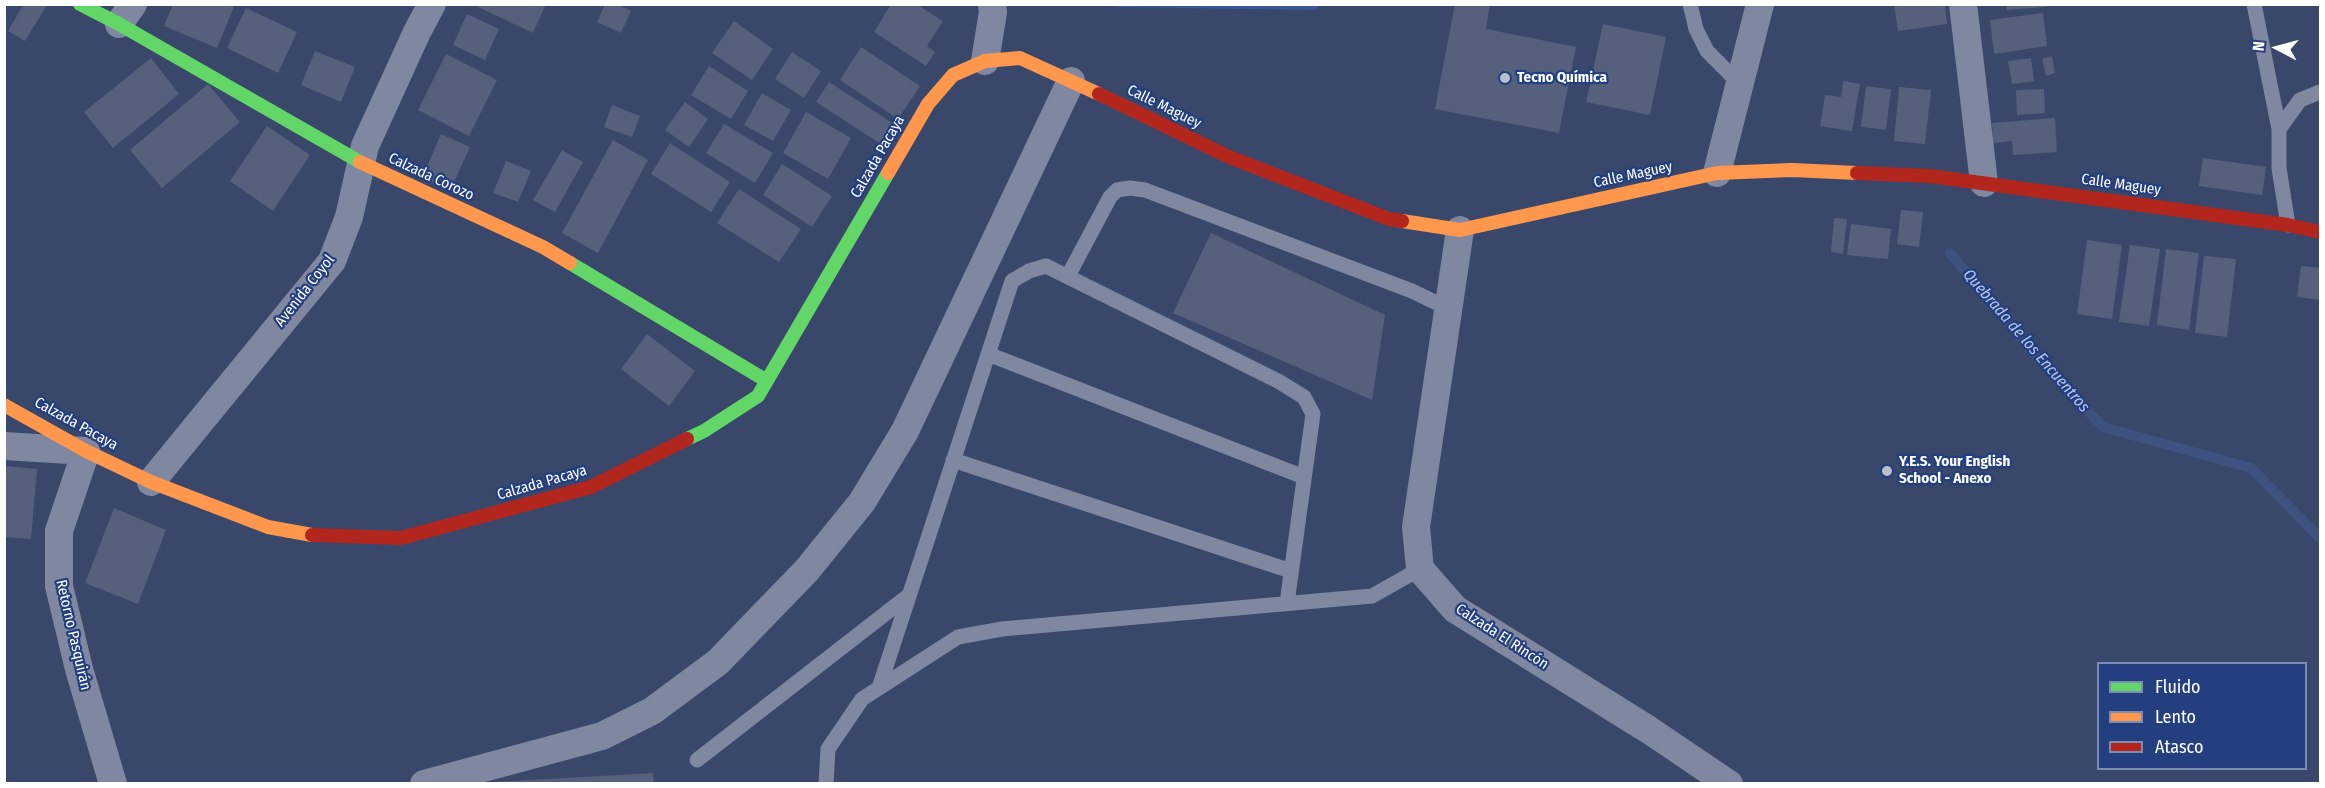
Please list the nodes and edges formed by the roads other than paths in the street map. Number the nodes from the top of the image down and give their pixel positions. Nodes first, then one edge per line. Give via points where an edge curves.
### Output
1 (80, 4) edge
2 (432, 4) edge
3 (992, 4) edge
4 (1690, 4) edge
5 (1760, 4) edge
6 (1962, 4) edge
7 (2254, 4) edge
8 (126, 14) edge
9 (985, 61) junction
10 (1071, 81) junction
11 (1740, 84) junction
12 (2320, 92) edge
13 (2279, 129) junction
14 (362, 163) junction
15 (1717, 173) junction
16 (1984, 183) junction
17 (2288, 225) junction
18 (1461, 230) junction
19 (2320, 232) edge
20 (1068, 276) junction
21 (1449, 309) junction
22 (988, 354) junction
23 (767, 381) junction
24 (4, 405) edge
25 (4, 446) edge
26 (86, 451) junction
27 (953, 460) junction
28 (1304, 477) junction
29 (151, 482) junction
30 (1420, 569) junction
31 (1291, 572) junction
32 (908, 596) junction
33 (1287, 603) junction
34 (879, 688) junction
35 (697, 760) dead end
36 (113, 783) edge
37 (424, 783) edge
38 (826, 783) edge
39 (1729, 783) edge

1 - 8 street, Calzada Corozo
2 - 14 street, Avenida Coyol via 365,146
3 - 9 street
4 - 11 lane via 1707,51
5 - 11 street
6 - 16 street
7 - 13 lane
8 - 14 street, Calzada Corozo
9 - 10 street, Calle Maguey via 1020,58
9 - 23 street, Calzada Pacaya via 953,75 928,104
10 - 18 street, Calle Maguey via 1229,157 1389,219
10 - 37 street via 904,431 862,502 807,570 718,662 652,711 602,736
11 - 15 street
12 - 13 lane via 2300,100
13 - 17 lane via 2279,168
14 - 23 street, Calzada Corozo via 543,247
14 - 29 street, Avenida Coyol via 349,217 332,261
15 - 16 street, Calle Maguey via 1792,170 1930,176
15 - 18 street, Calle Maguey
16 - 17 street, Calle Maguey
17 - 19 street, Calle Maguey
18 - 21 street
20 - 21 lane via 1110,197 1117,190 1130,188 1145,190 1412,291
20 - 22 lane via 1046,266 1012,281
20 - 28 lane via 1304,397 1312,414
21 - 30 street via 1416,527
22 - 27 lane
22 - 28 lane
23 - 29 street, Calzada Pacaya via 759,396 704,430 591,487 401,538 320,537 268,527
24 - 26 street, Calzada Pacaya
25 - 26 street
26 - 29 street, Calzada Pacaya
26 - 36 street, Retorno Pasquirán via 59,531 59,586
27 - 31 lane
27 - 32 lane
28 - 31 lane
30 - 33 lane via 1372,596
30 - 39 street, Calzada El Rincón via 1455,609
31 - 33 lane
32 - 34 lane
32 - 35 lane
33 - 34 lane via 1002,629 958,637
34 - 38 lane via 862,699 828,749

